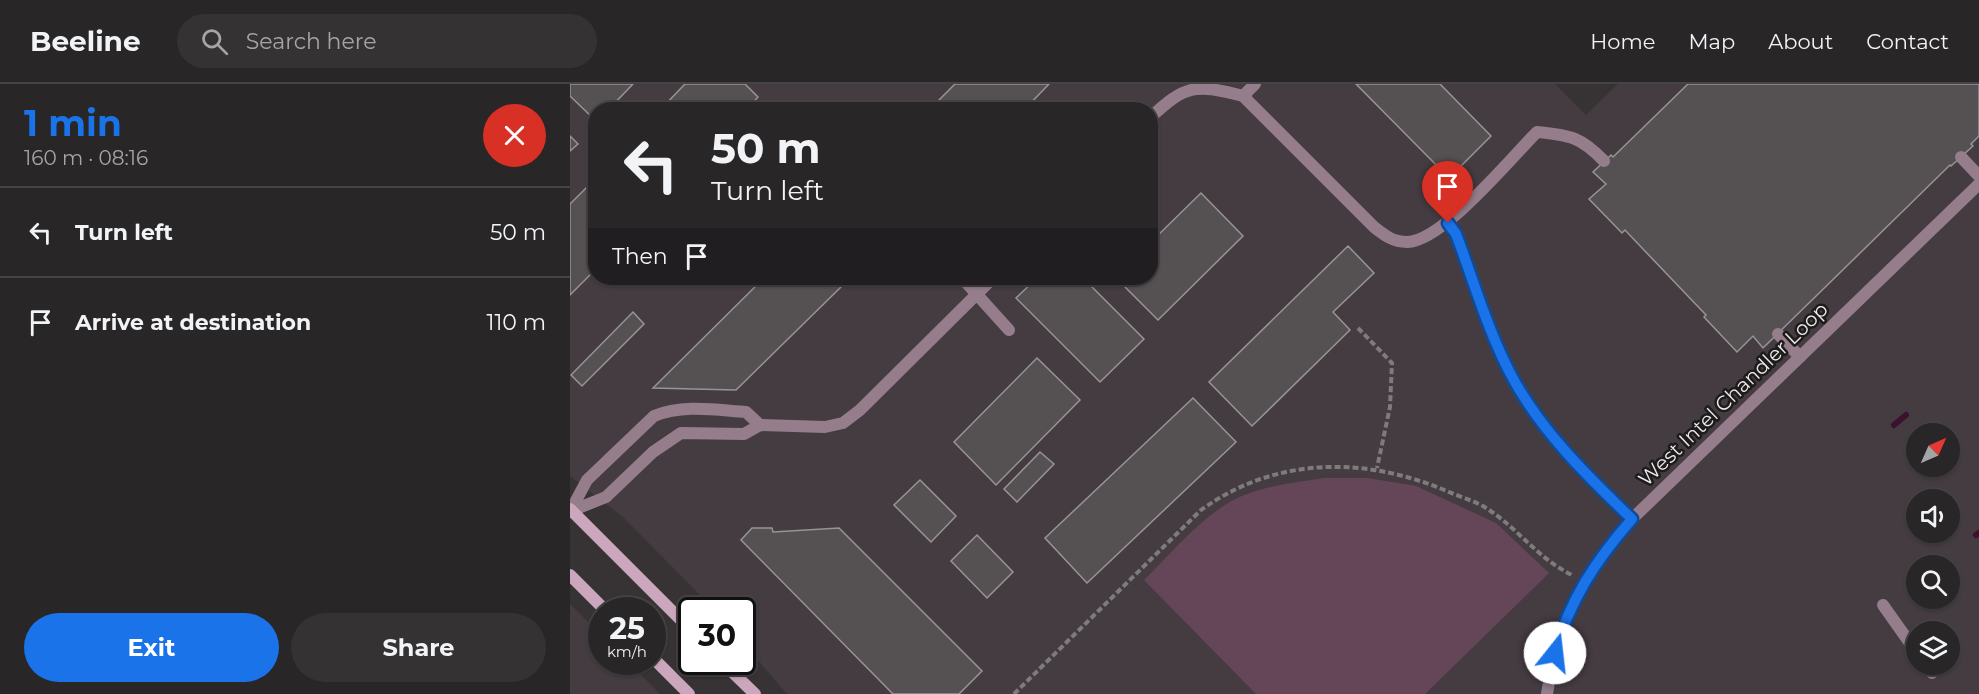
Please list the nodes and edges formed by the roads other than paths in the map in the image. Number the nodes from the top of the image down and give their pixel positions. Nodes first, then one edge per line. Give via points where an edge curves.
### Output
1 (1255, 84) edge
2 (1243, 96) junction
3 (1158, 110) edge
4 (1961, 157) dead end
5 (1604, 161) dead end
6 (1979, 176) edge
7 (1979, 184) edge
8 (1448, 223) junction
9 (968, 285) edge
10 (986, 285) edge
11 (976, 294) junction
12 (1009, 330) dead end
13 (1778, 334) dead end
14 (1800, 357) junction
15 (760, 425) junction
16 (570, 511) edge
17 (1632, 519) junction
18 (570, 575) edge
19 (593, 597) edge
20 (1883, 605) dead end
21 (678, 617) edge
22 (1906, 637) edge
23 (666, 671) edge
24 (735, 675) edge
25 (689, 694) edge
26 (755, 694) edge
27 (1546, 694) edge

1 - 2 street
2 - 3 street via 1215,85 1189,86
2 - 8 street via 1391,240 1408,242 1428,236
4 - 6 street
5 - 8 street via 1585,142 1564,134 1537,132
7 - 14 street, West Intel Chandler Loop
8 - 17 street via 1521,392 1559,445
9 - 11 street
10 - 11 street
11 - 12 street
11 - 15 street via 843,423 825,427
13 - 14 street
14 - 17 street, West Intel Chandler Loop
15 - 16 street via 744,434 681,433 653,452 606,497
15 - 16 street via 746,412 689,409 654,416 587,480
16 - 21 main road
17 - 27 street, West Intel Chandler Loop via 1584,581 1563,626
18 - 19 main road
20 - 22 street
23 - 25 main road
24 - 26 main road

